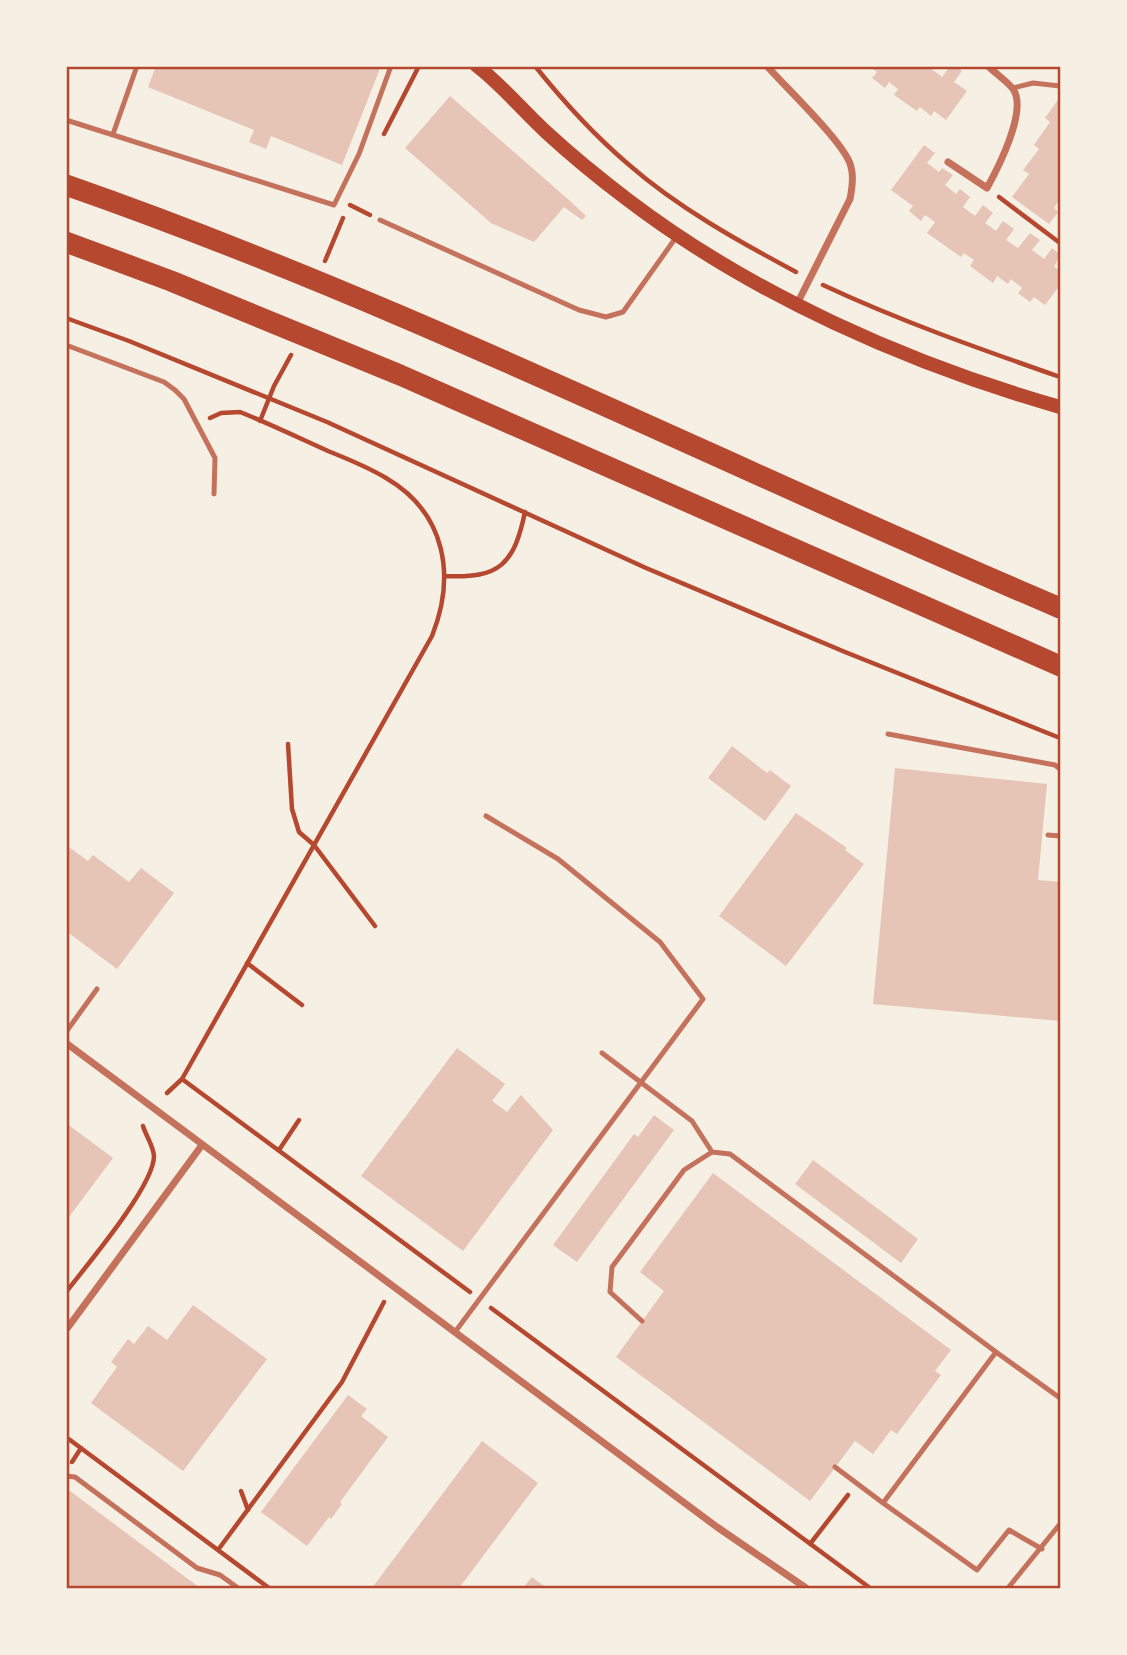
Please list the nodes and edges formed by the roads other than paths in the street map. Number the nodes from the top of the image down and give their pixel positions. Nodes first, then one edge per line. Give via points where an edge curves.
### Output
1 (137, 66) edge
2 (391, 66) edge
3 (477, 66) edge
4 (767, 66) edge
5 (988, 66) edge
6 (1060, 86) edge
7 (1013, 88) junction
8 (66, 120) edge
9 (113, 134) junction
10 (948, 162) dead end
11 (66, 186) edge
12 (380, 220) road end
13 (678, 235) junction
14 (66, 242) edge
15 (797, 305) junction
16 (66, 345) edge
17 (1060, 407) edge
18 (214, 494) dead end
19 (1060, 608) edge
20 (1060, 666) edge
21 (888, 734) dead end
22 (1060, 769) edge
23 (486, 816) dead end
24 (1048, 835) dead end
25 (1060, 836) edge
26 (97, 989) dead end
27 (66, 1032) edge
28 (66, 1043) edge
29 (602, 1053) dead end
30 (641, 1083) junction
31 (202, 1145) junction
32 (712, 1152) junction
33 (642, 1321) dead end
34 (66, 1330) edge
35 (455, 1332) junction
36 (996, 1352) junction
37 (1060, 1398) edge
38 (835, 1467) dead end
39 (66, 1476) edge
40 (883, 1503) junction
41 (1060, 1524) edge
42 (1042, 1549) junction
43 (238, 1588) edge
44 (806, 1588) edge
45 (1008, 1588) edge

1 - 9 lane
2 - 9 lane via 359,154 334,205
3 - 13 main road via 582,164
4 - 15 street via 831,136 851,165 850,199
5 - 7 street
6 - 7 lane via 1033,83
7 - 10 street via 1018,110 987,188
8 - 9 lane
11 - 19 highway via 350,295
12 - 13 lane via 579,310 606,317 623,312
13 - 15 main road
14 - 20 highway via 331,346
15 - 17 main road via 900,350
16 - 18 lane via 164,382 184,399 215,458
21 - 22 lane
23 - 30 lane via 558,859 660,942 703,999
24 - 25 lane
26 - 27 lane
28 - 31 street
29 - 30 lane
30 - 32 lane via 692,1121
30 - 35 lane
31 - 34 street
31 - 35 street
32 - 33 lane via 684,1170 612,1267 610,1292
32 - 36 lane via 730,1154
35 - 44 street via 716,1527
36 - 37 lane
36 - 40 lane
38 - 40 lane
39 - 43 lane via 75,1477 197,1568 220,1575
40 - 42 lane via 977,1570 1009,1530
41 - 42 lane
42 - 45 lane

